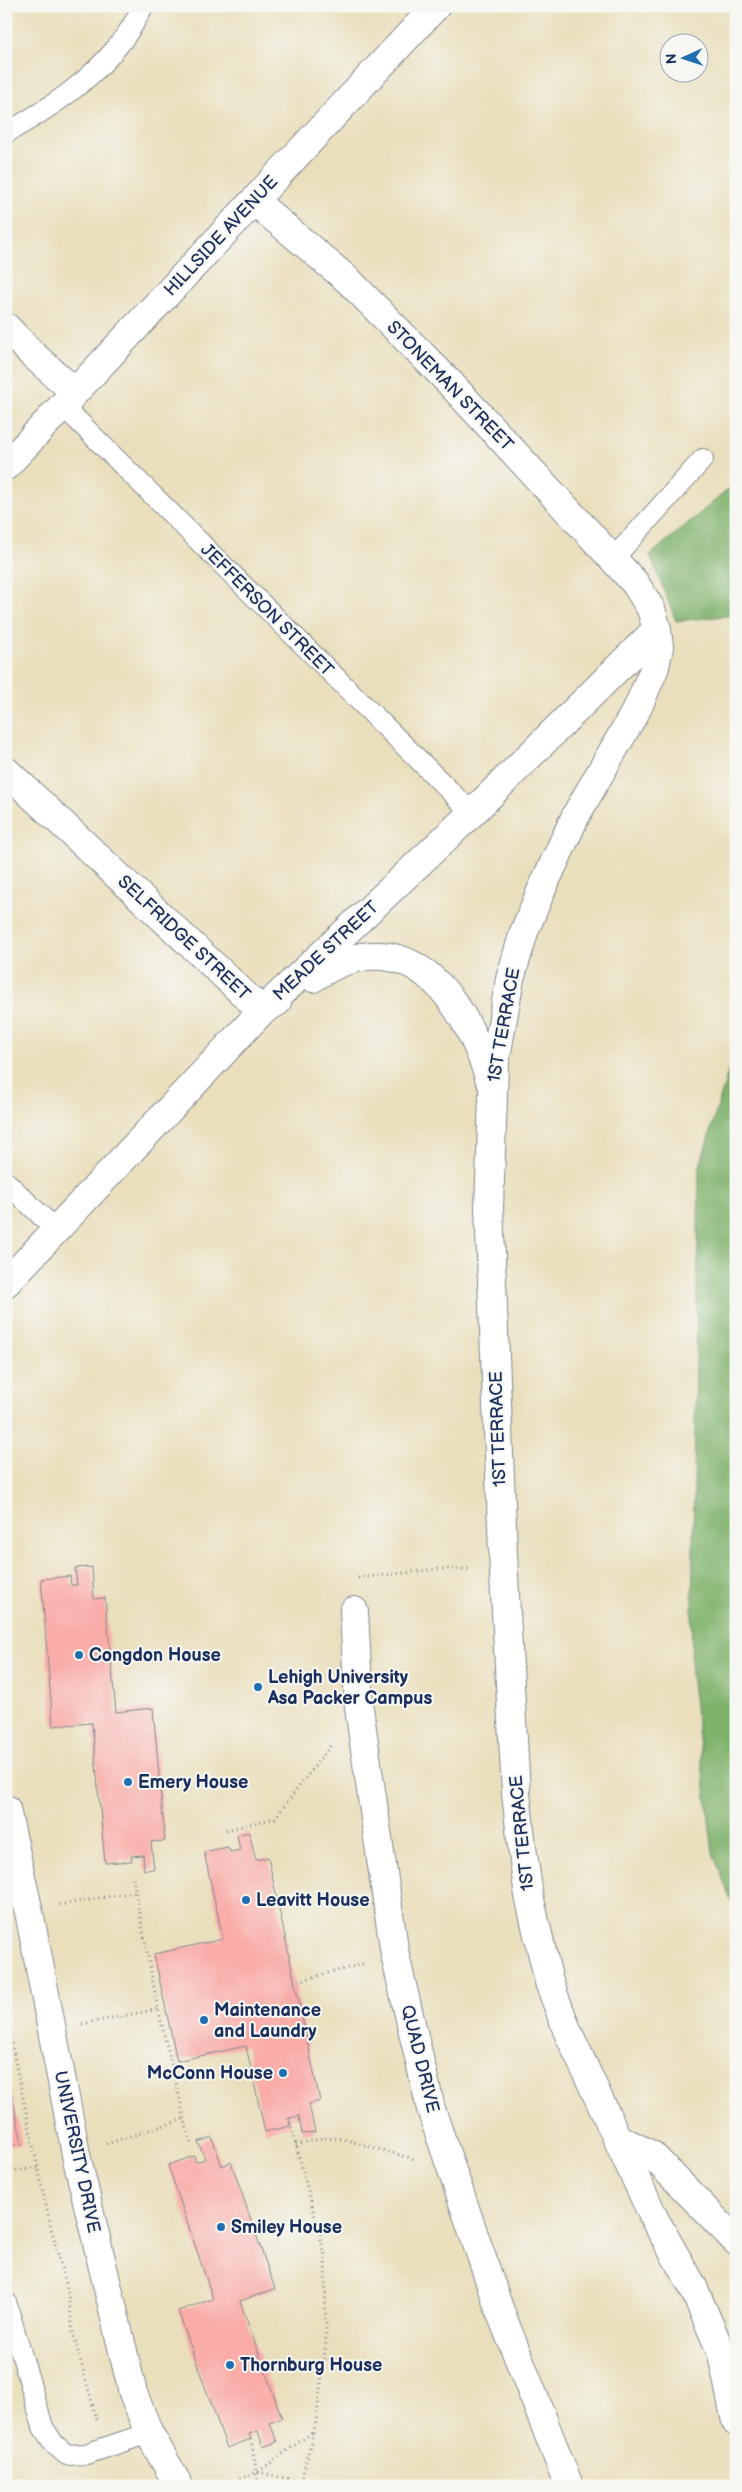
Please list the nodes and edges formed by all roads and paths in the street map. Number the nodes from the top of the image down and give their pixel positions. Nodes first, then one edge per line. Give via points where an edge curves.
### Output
1 (143, 6) edge
2 (436, 6) edge
3 (6, 133) edge
4 (254, 200) junction
5 (6, 326) edge
6 (6, 344) edge
7 (32, 354) junction
8 (69, 399) junction
9 (703, 459) dead end
10 (6, 466) edge
11 (613, 559) junction
12 (635, 583) joint
13 (657, 629) junction
14 (6, 772) edge
15 (472, 813) junction
16 (262, 1011) junction
17 (492, 1086) junction
18 (6, 1182) edge
19 (57, 1231) junction
20 (6, 1284) edge
21 (476, 1569) dead end
22 (354, 1612) joint
23 (324, 1754) dead end
24 (6, 1809) edge
25 (226, 1830) dead end
26 (133, 1878) dead end
27 (135, 1892) junction
28 (28, 1910) junction
29 (352, 1967) dead end
30 (294, 1982) dead end
31 (158, 2009) junction
32 (6, 2019) edge
33 (52, 2030) junction
34 (289, 2118) dead end
35 (184, 2119) junction
36 (616, 2138) junction
37 (191, 2145) dead end
38 (296, 2145) junction
39 (76, 2154) junction
40 (396, 2154) dead end
41 (6, 2159) edge
42 (38, 2168) junction
43 (736, 2241) edge
44 (6, 2302) edge
45 (736, 2422) edge
46 (314, 2432) junction
47 (149, 2433) junction
48 (251, 2439) dead end
49 (112, 2446) junction
50 (258, 2472) junction
51 (301, 2484) edge
52 (179, 2486) edge
53 (221, 2486) edge
54 (259, 2486) edge
55 (569, 2486) edge

1 - 3 lane via 120,42 85,80 43,112
2 - 4 street, HILLSIDE AVENUE
4 - 8 street, HILLSIDE AVENUE
4 - 11 street, STONEMAN STREET via 349,282 448,381
5 - 7 street
6 - 7 lane
7 - 8 street
8 - 10 street, HILLSIDE AVENUE
8 - 15 lane, JEFFERSON STREET
9 - 11 lane
11 - 12 street, STONEMAN STREET
12 - 13 street, 1ST TERRACE via 651,609
13 - 15 street, MEADE STREET
13 - 17 street, 1ST TERRACE via 659,647 649,686 576,815 524,932 509,987
14 - 16 street, SELFRIDGE STREET
15 - 16 street, MEADE STREET
16 - 17 street, SELFRIDGE STREET via 344,960 374,954 392,956 434,981 460,1010 479,1046
16 - 19 street, MEADE STREET
17 - 36 street, 1ST TERRACE via 489,1208 504,1568 516,1793 522,1847 529,1896 549,1982
18 - 19 lane
19 - 20 street, MEADE STREET
21 - 22 path via 438,1569 351,1578
22 - 55 street, QUAD DRIVE via 359,1708 395,1955 431,2109 500,2311
23 - 25 path via 275,1818
24 - 28 street, UNIVERSITY DRIVE
26 - 27 path
27 - 28 path
27 - 31 path
28 - 33 street, UNIVERSITY DRIVE
29 - 30 path
31 - 33 path
31 - 35 path
32 - 42 path
33 - 39 street, UNIVERSITY DRIVE
34 - 38 path
35 - 37 path
35 - 39 path
36 - 43 street via 652,2155
36 - 45 street, 1ST TERRACE via 655,2220 693,2287 722,2354
38 - 40 path via 322,2138 337,2138
38 - 46 path via 325,2255 326,2342
39 - 47 street, UNIVERSITY DRIVE via 133,2393
41 - 42 path via 9,2158 13,2171
42 - 49 path via 68,2292 73,2333 97,2421
44 - 49 lane via 43,2427 54,2444 67,2455 86,2454
46 - 50 path
46 - 51 path
47 - 49 lane
47 - 52 street, UNIVERSITY DRIVE
48 - 50 path
50 - 51 path
50 - 53 path
50 - 54 path

